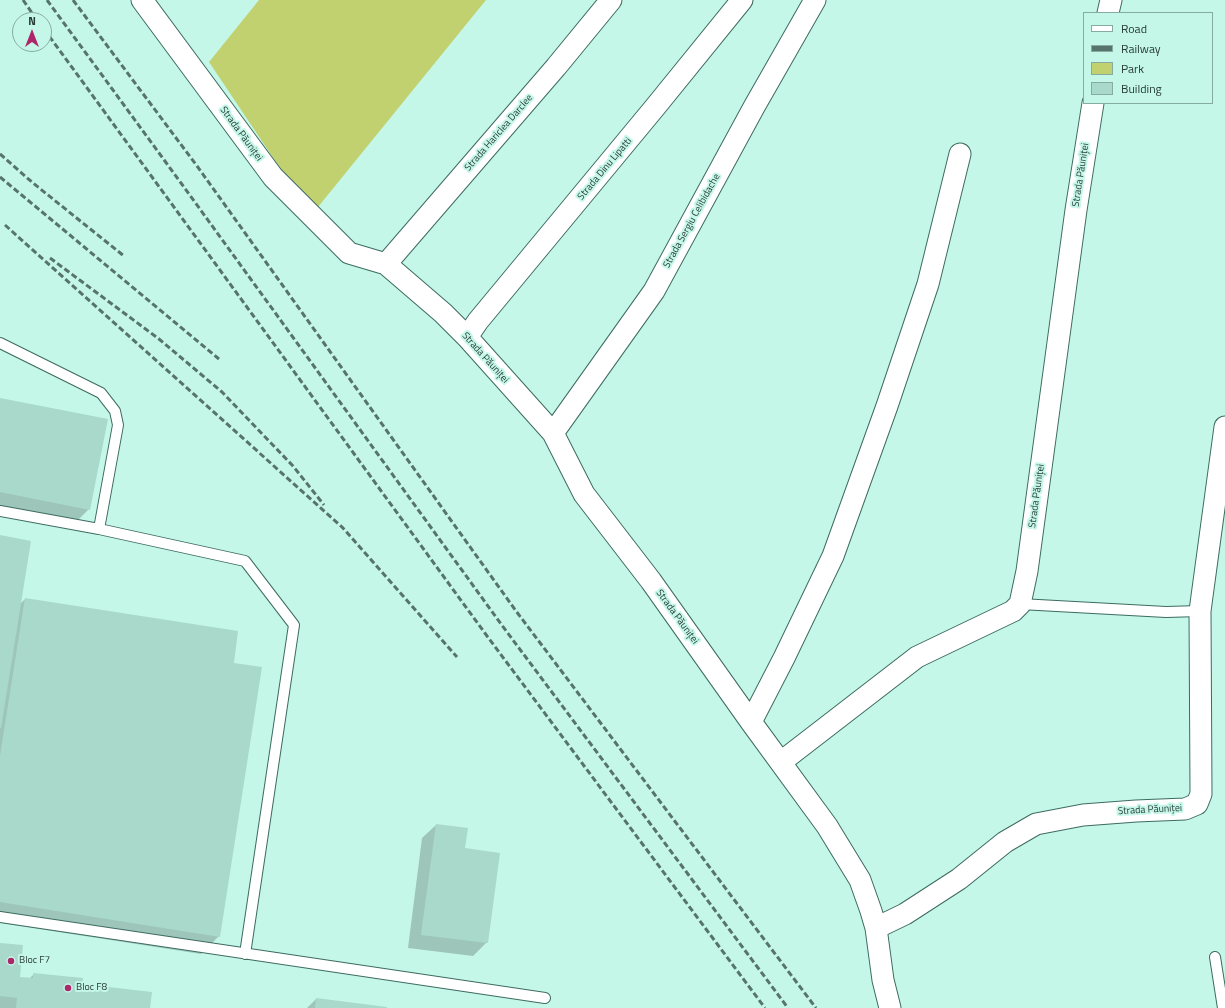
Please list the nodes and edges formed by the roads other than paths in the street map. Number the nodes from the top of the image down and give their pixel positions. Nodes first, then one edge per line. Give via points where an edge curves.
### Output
1 (142, 0) edge
2 (611, 0) edge
3 (742, 0) edge
4 (815, 0) edge
5 (1111, 0) edge
6 (1108, 12) edge
7 (1093, 104) edge
8 (960, 154) dead end
9 (386, 264) junction
10 (467, 337) junction
11 (0, 343) edge
12 (1225, 427) edge
13 (554, 433) junction
14 (0, 511) edge
15 (99, 529) junction
16 (1020, 604) junction
17 (1200, 611) junction
18 (751, 722) junction
19 (781, 762) junction
20 (0, 917) edge
21 (876, 928) junction
22 (245, 954) junction
23 (1215, 957) dead end
24 (545, 998) dead end
25 (890, 1008) edge
26 (1223, 1008) edge

1 - 9 street, Strada Păuniței via 273,177 349,253
2 - 9 street, Strada Hariclea Darclee
3 - 10 street, Strada Dinu Lipatti
4 - 13 street, Strada Sergiu Celibidache via 654,291
5 - 6 street
7 - 16 street, Strada Păuniței via 1027,571
8 - 18 street via 928,284 888,406 833,556
9 - 10 street, Strada Păuniței
10 - 13 street, Strada Păuniței
11 - 15 lane via 101,393 115,411 118,425
12 - 17 street, Strada Păuniței
13 - 18 street, Strada Păuniței via 584,494 651,581
14 - 15 lane
15 - 22 lane via 245,561 294,625
16 - 17 lane via 1166,612
16 - 19 street via 1013,611 917,657
17 - 21 street, Strada Păuniței via 1201,794 1197,804 1185,809 1083,815 1036,824 1005,842 959,879 905,914
18 - 19 street, Strada Păuniței
19 - 21 street, Strada Păuniței via 860,880
20 - 22 lane
21 - 25 street, Strada Păuniței via 883,980
22 - 24 lane
23 - 26 lane

